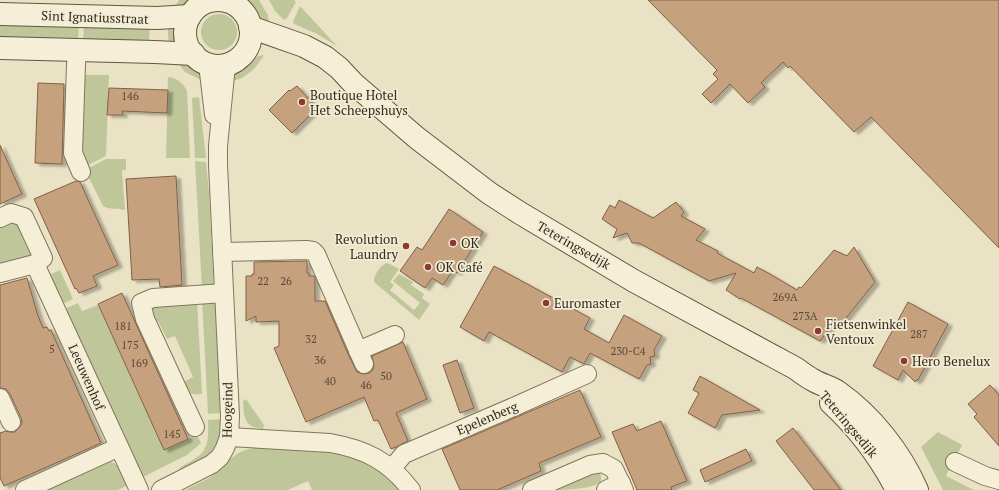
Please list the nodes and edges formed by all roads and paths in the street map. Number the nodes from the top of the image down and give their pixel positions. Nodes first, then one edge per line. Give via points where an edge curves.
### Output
1 (216, 1) edge
2 (0, 14) edge
3 (190, 16) junction
4 (250, 27) junction
5 (0, 48) edge
6 (247, 48) junction
7 (77, 50) junction
8 (209, 61) junction
9 (353, 83) junction
10 (81, 172) dead end
11 (0, 218) edge
12 (222, 252) junction
13 (35, 264) junction
14 (0, 273) edge
15 (224, 293) junction
16 (395, 335) dead end
17 (587, 374) dead end
18 (813, 380) junction
19 (0, 398) edge
20 (11, 422) dead end
21 (195, 427) dead end
22 (229, 437) junction
23 (118, 447) junction
24 (955, 462) dead end
25 (392, 468) junction
26 (999, 480) edge
27 (617, 488) edge
28 (25, 490) edge
29 (139, 490) edge
30 (161, 490) edge
31 (411, 490) edge
32 (532, 490) edge
33 (897, 490) edge
34 (917, 490) edge

1 - 3 main road via 195,10
1 - 4 main road via 234,4 242,10
2 - 3 main road, Sint Ignatiusstraat via 157,18
3 - 8 main road via 186,25 188,46
4 - 6 main road via 250,42
4 - 9 main road, Teteringsedijk via 304,46 325,57
5 - 7 main road
6 - 8 main road via 234,62
6 - 9 main road, Teteringsedijk via 286,53
7 - 8 main road
7 - 10 street via 73,154
8 - 12 street, Hoogeind via 218,146
9 - 18 main road, Teteringsedijk via 417,138 520,214
11 - 13 street via 11,213 24,217 43,258
12 - 15 street, Hoogeind
12 - 16 street via 313,251 361,358
13 - 14 street
13 - 23 street, Leeuwenhof
15 - 21 street via 153,298 141,303 145,319
15 - 22 street, Hoogeind
17 - 25 street, Epelenberg via 404,454
18 - 33 main road, Teteringsedijk via 870,446
18 - 34 main road, Teteringsedijk via 837,391 879,430 895,450
19 - 20 street
22 - 25 street via 344,445 374,456
22 - 30 street, Hoogeind via 220,457 212,464
23 - 28 street
23 - 29 street, Leeuwenhof
24 - 26 street
25 - 31 street
27 - 32 street via 614,469 603,463 590,465

